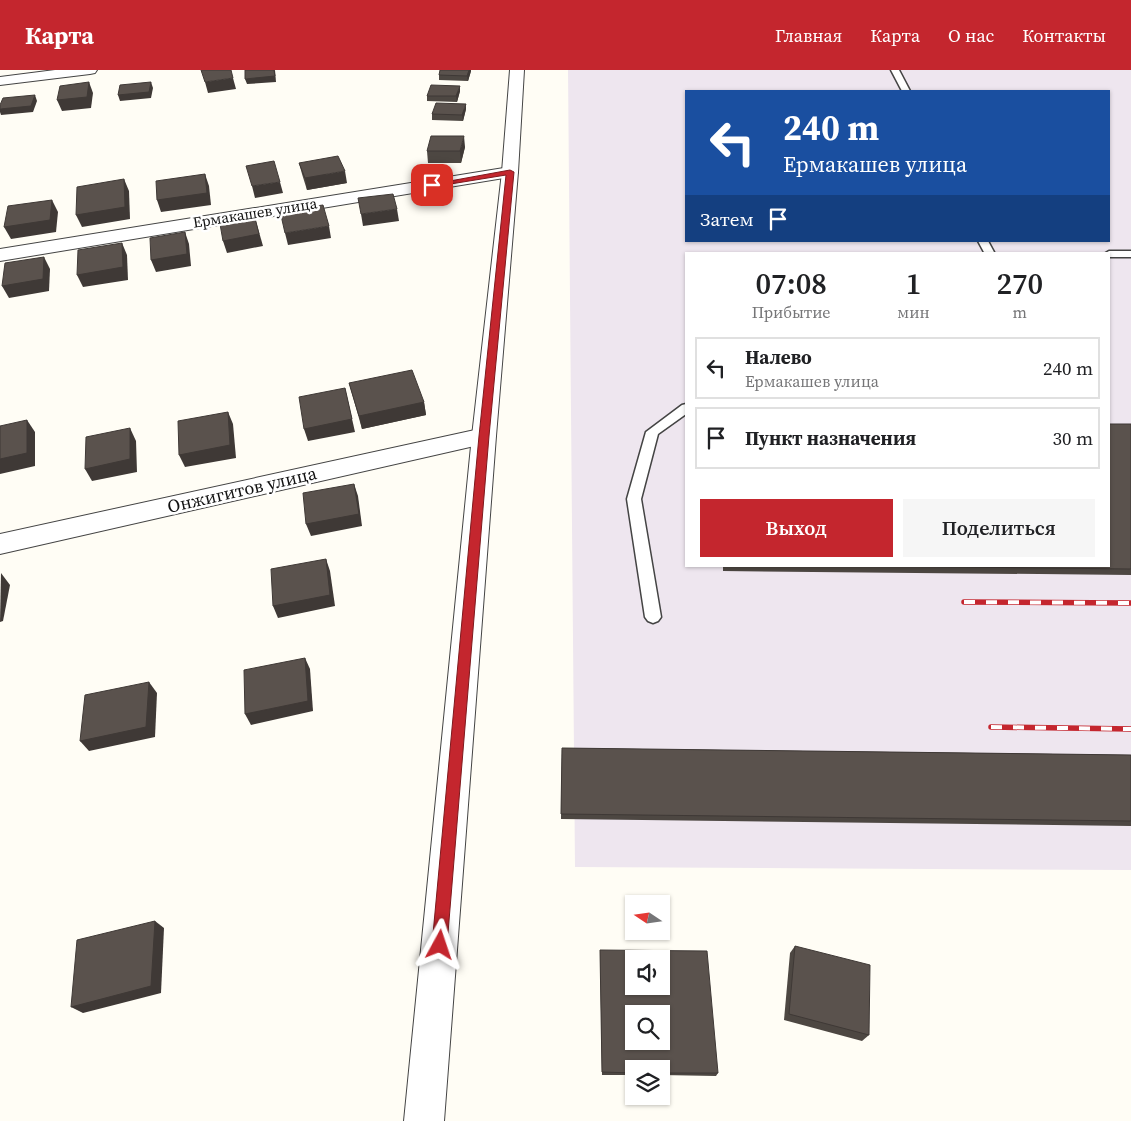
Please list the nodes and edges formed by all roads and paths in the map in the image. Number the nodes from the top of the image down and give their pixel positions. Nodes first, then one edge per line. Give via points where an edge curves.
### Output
1 (90, 70) edge
2 (517, 70) edge
3 (895, 70) edge
4 (0, 81) edge
5 (905, 90) edge
6 (510, 172) junction
7 (1110, 254) edge
8 (1131, 254) edge
9 (0, 255) edge
10 (685, 409) edge
11 (484, 436) junction
12 (0, 544) edge
13 (653, 617) dead end
14 (424, 1121) edge

1 - 4 street
2 - 6 street
3 - 5 lane
6 - 9 street, Ермакашев улица
6 - 11 street
7 - 8 lane
10 - 13 lane via 652,432 634,499
11 - 12 street, Онжигитов улица
11 - 14 street

